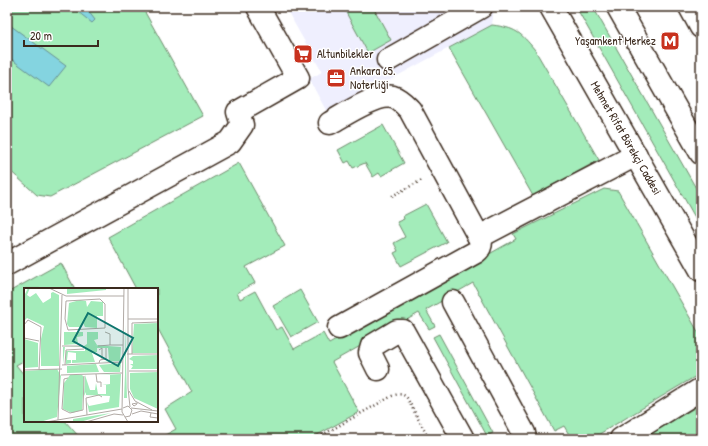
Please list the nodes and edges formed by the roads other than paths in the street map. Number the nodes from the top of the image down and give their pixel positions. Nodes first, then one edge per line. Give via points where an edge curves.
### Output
1 (258, 7) edge
2 (482, 7) edge
3 (551, 7) edge
4 (618, 7) edge
5 (690, 7) edge
6 (701, 26) edge
7 (388, 60) dead end
8 (330, 123) dead end
9 (701, 154) edge
10 (636, 155) junction
11 (479, 237) junction
12 (7, 264) edge
13 (701, 270) edge
14 (453, 302) dead end
15 (339, 328) dead end
16 (378, 369) dead end
17 (701, 389) edge
18 (463, 439) edge
19 (525, 439) edge
20 (621, 439) edge

1 - 12 main road via 298,78 238,112 242,125 230,142
2 - 7 main road
3 - 10 main road, Mehmet Rifat Börekçi Caddesi
4 - 9 main road
5 - 6 main road
8 - 11 main road via 382,97 393,97 402,102 410,110
10 - 11 main road
10 - 13 main road, Mehmet Rifat Börekçi Caddesi
11 - 15 main road via 481,245 476,252
14 - 19 main road
16 - 18 main road via 370,353 372,346 397,331 403,332
17 - 20 main road

